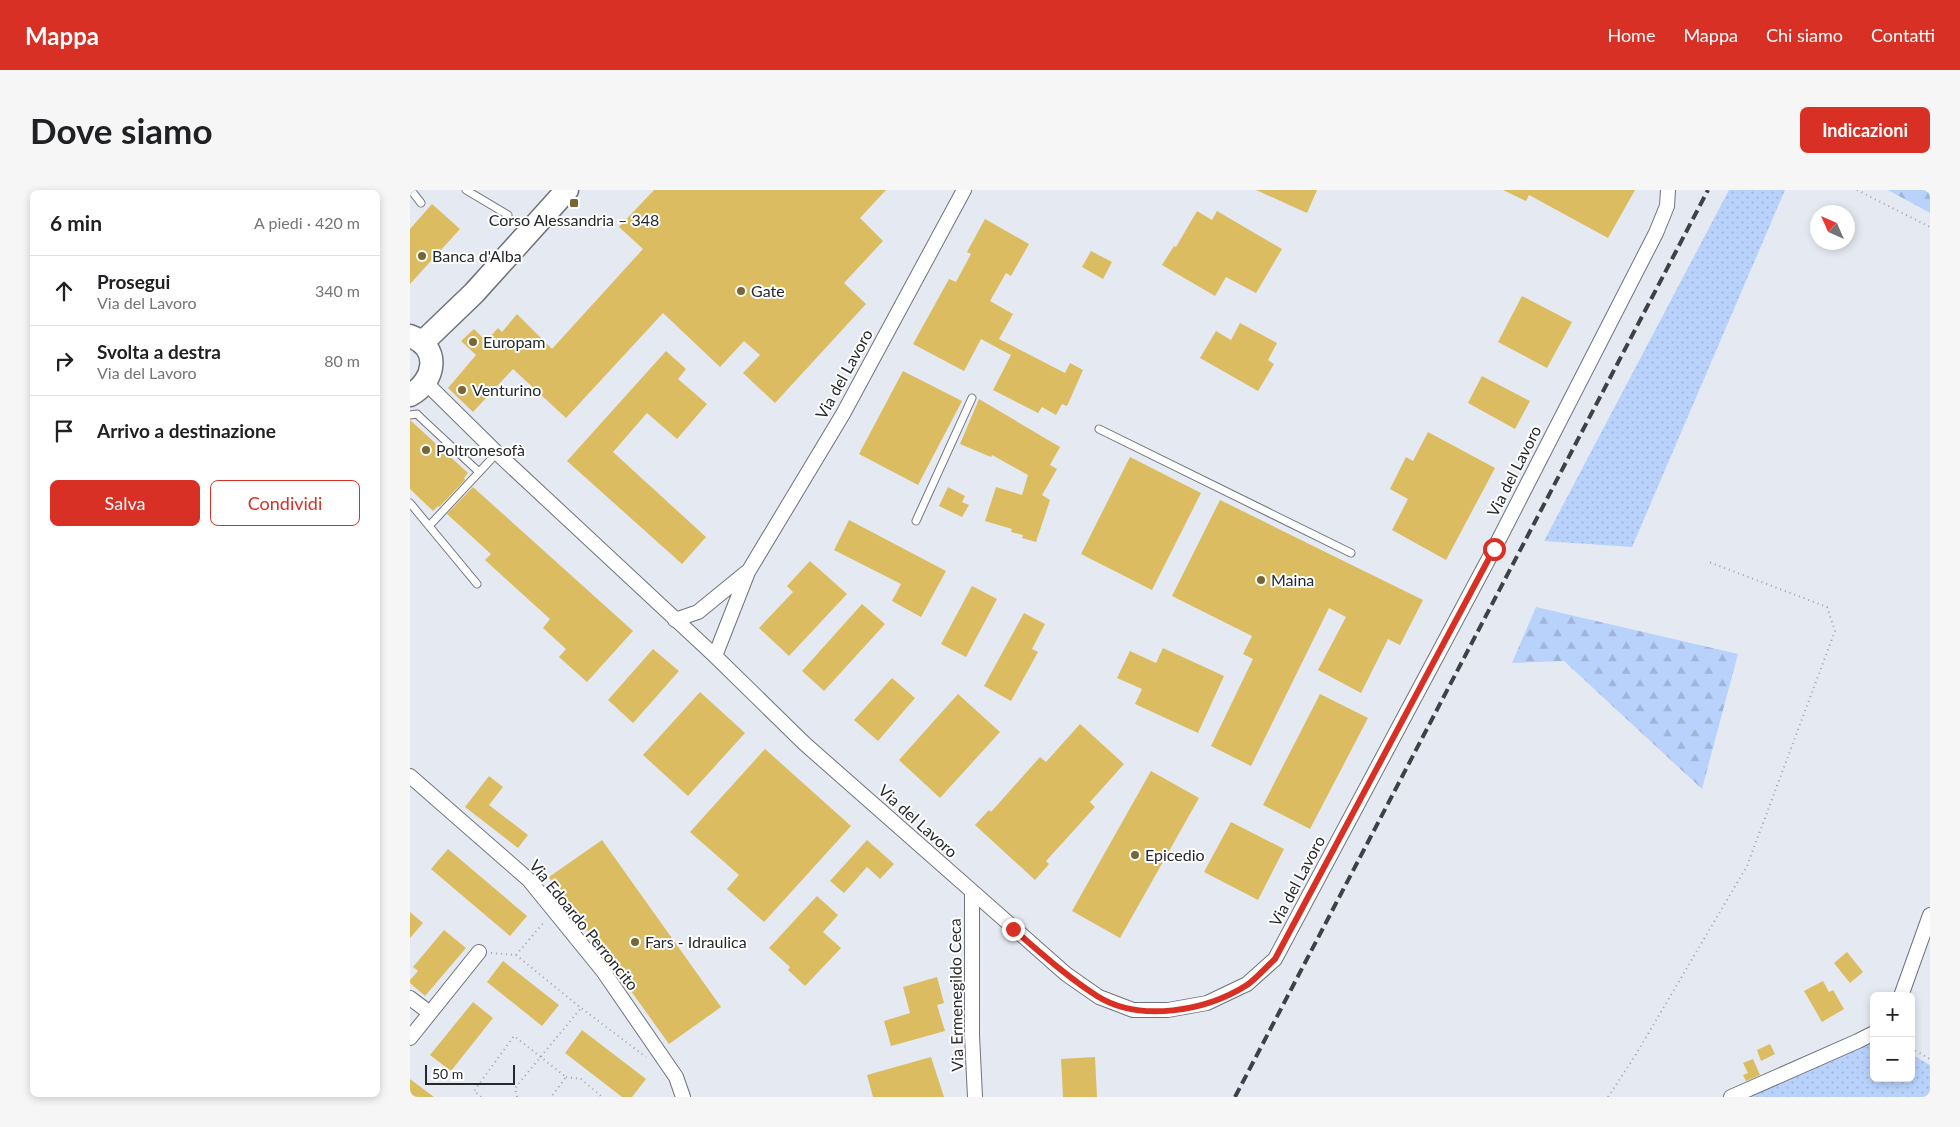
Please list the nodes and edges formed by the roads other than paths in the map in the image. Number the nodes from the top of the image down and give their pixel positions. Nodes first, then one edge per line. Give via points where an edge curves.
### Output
1 (411, 190) edge
2 (466, 190) edge
3 (567, 190) edge
4 (964, 190) edge
5 (1668, 190) edge
6 (421, 203) dead end
7 (508, 215) dead end
8 (416, 340) edge
9 (418, 389) edge
10 (972, 398) dead end
11 (410, 415) edge
12 (1099, 429) dead end
13 (496, 453) junction
14 (479, 472) junction
15 (410, 503) edge
16 (916, 521) dead end
17 (429, 526) junction
18 (1351, 553) dead end
19 (748, 572) junction
20 (477, 584) dead end
21 (676, 620) junction
22 (715, 656) junction
23 (410, 776) edge
24 (972, 892) junction
25 (1930, 915) edge
26 (479, 952) road end
27 (1902, 992) edge
28 (410, 998) edge
29 (430, 1013) junction
30 (1870, 1035) edge
31 (410, 1038) edge
32 (683, 1097) edge
33 (975, 1097) edge
34 (1731, 1097) edge

1 - 6 lane
2 - 7 lane
3 - 8 main road via 474,293
4 - 19 street, Via del Lavoro via 843,414
5 - 24 street, Via del Lavoro via 1667,206 1656,233 1616,312 1494,549 1275,959 1247,984 1207,1004 1168,1010 1133,1010 1099,997 1066,974
8 - 9 main road via 427,350 432,366
9 - 13 street, Via del Lavoro
10 - 16 lane
11 - 14 lane via 417,414 422,418
12 - 18 lane
13 - 14 lane
13 - 21 street, Via del Lavoro
14 - 17 lane
15 - 17 lane
17 - 20 lane
19 - 21 street, Via del Lavoro via 698,612
19 - 22 street, Via del Lavoro
21 - 22 street, Via del Lavoro
22 - 24 street, Via del Lavoro via 805,744
23 - 32 street, Via Edoardo Perroncito via 529,880 603,971 663,1056
24 - 33 street, Via Ermenegildo Ceca
25 - 27 street
26 - 29 street
28 - 29 street
29 - 31 street
30 - 34 street

